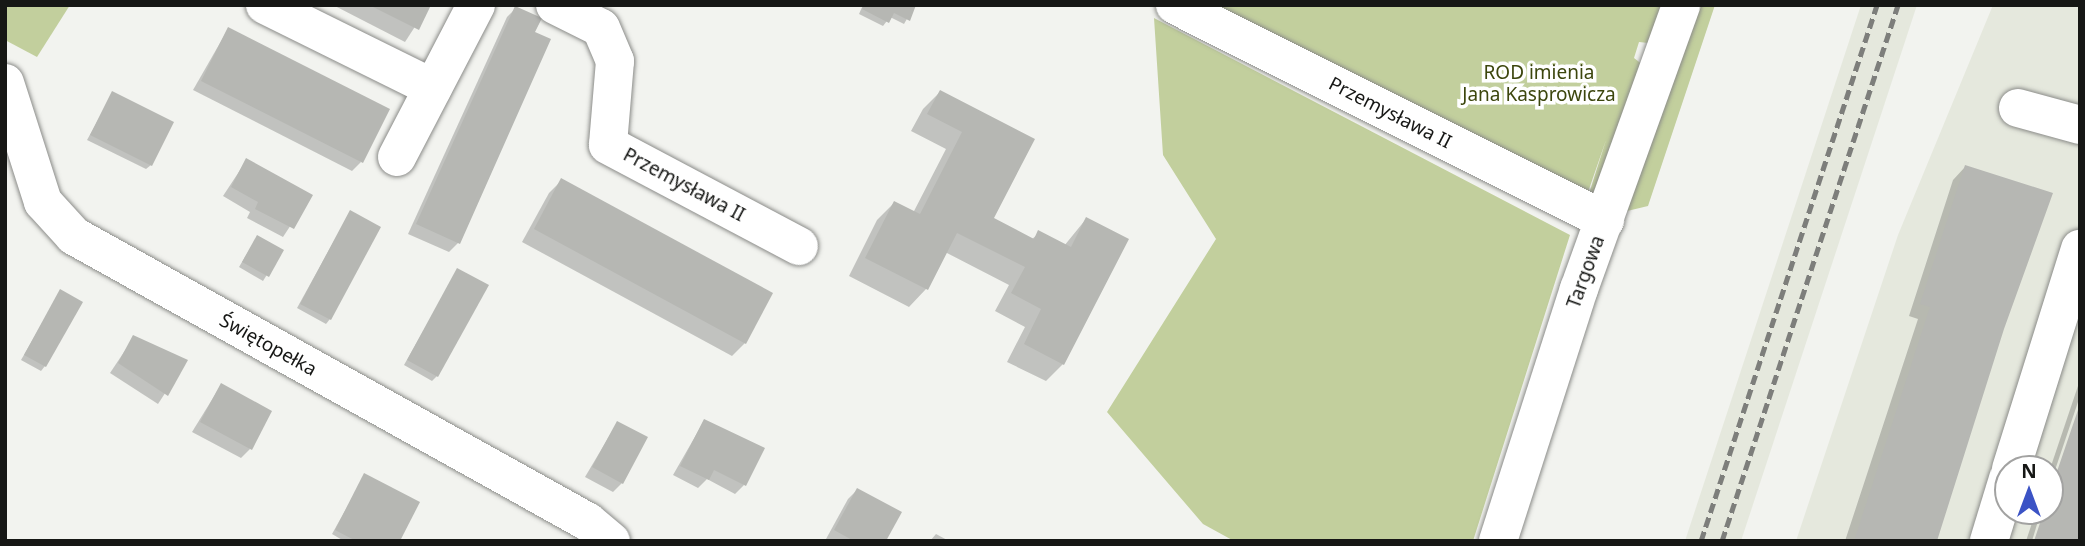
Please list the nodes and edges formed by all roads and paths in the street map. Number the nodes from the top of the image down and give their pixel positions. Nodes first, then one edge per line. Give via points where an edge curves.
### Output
1 (265, 5) edge
2 (477, 5) edge
3 (555, 5) edge
4 (1175, 5) edge
5 (1681, 5) edge
6 (5, 83) edge
7 (433, 89) junction
8 (2018, 108) dead end
9 (2080, 125) edge
10 (397, 157) dead end
11 (1605, 219) junction
12 (799, 246) dead end
13 (2080, 249) edge
14 (2015, 455) edge
15 (611, 541) edge
16 (1498, 541) edge

1 - 7 street
2 - 7 street
3 - 12 street, Przemysława II via 601,29 615,61 608,145
4 - 11 street, Przemysława II
5 - 11 street, Targowa
6 - 15 street, Świętopełka via 43,202 74,236 588,523
7 - 10 street
8 - 9 street
11 - 16 street, Targowa
13 - 14 street

